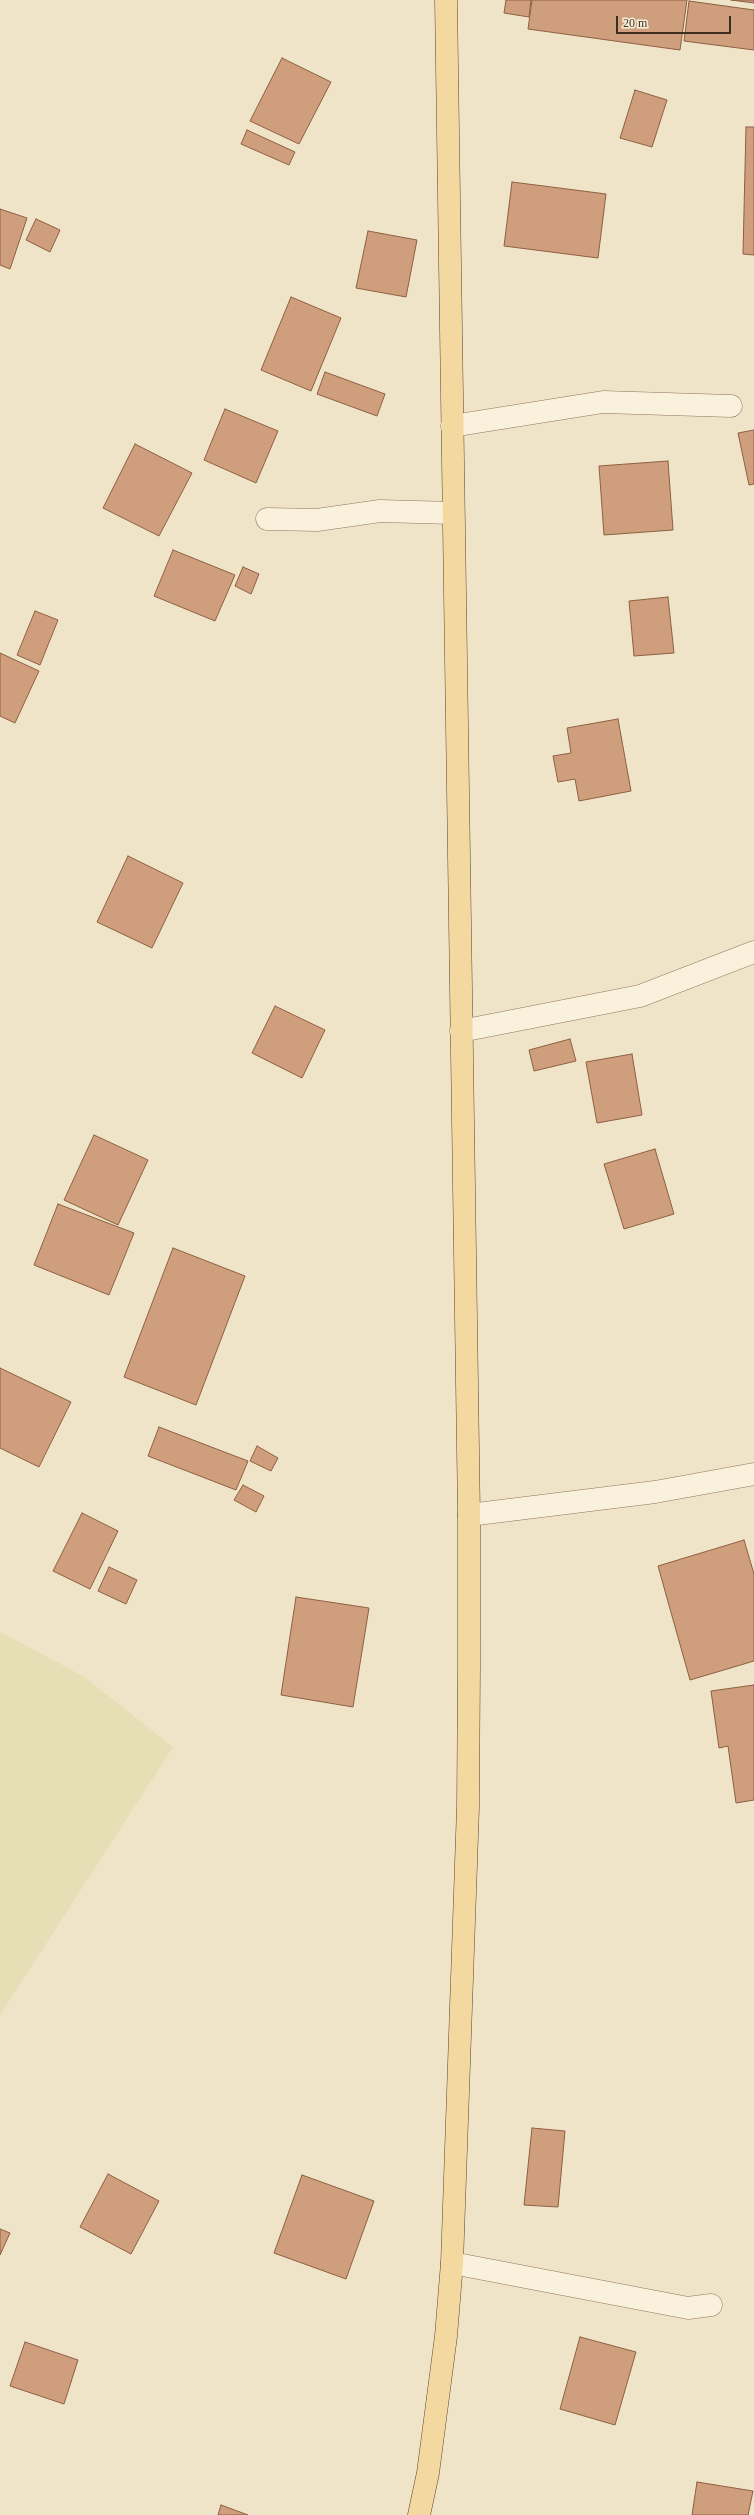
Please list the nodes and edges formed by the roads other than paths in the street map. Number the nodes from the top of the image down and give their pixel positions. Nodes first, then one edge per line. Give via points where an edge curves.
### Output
1 (446, 0) edge
2 (731, 406) dead end
3 (452, 426) junction
4 (454, 513) junction
5 (267, 519) dead end
6 (754, 952) edge
7 (461, 1031) junction
8 (754, 1474) edge
9 (469, 1515) junction
10 (452, 2262) junction
11 (711, 2304) dead end
12 (419, 2515) edge

1 - 3 main road
2 - 3 street via 603,402
3 - 4 main road
4 - 5 street via 380,511 317,520
4 - 7 main road
6 - 7 street via 640,996
7 - 9 main road
8 - 9 street via 655,1492
9 - 10 main road via 468,1807
10 - 11 street via 688,2308
10 - 12 main road via 442,2366 428,2473

